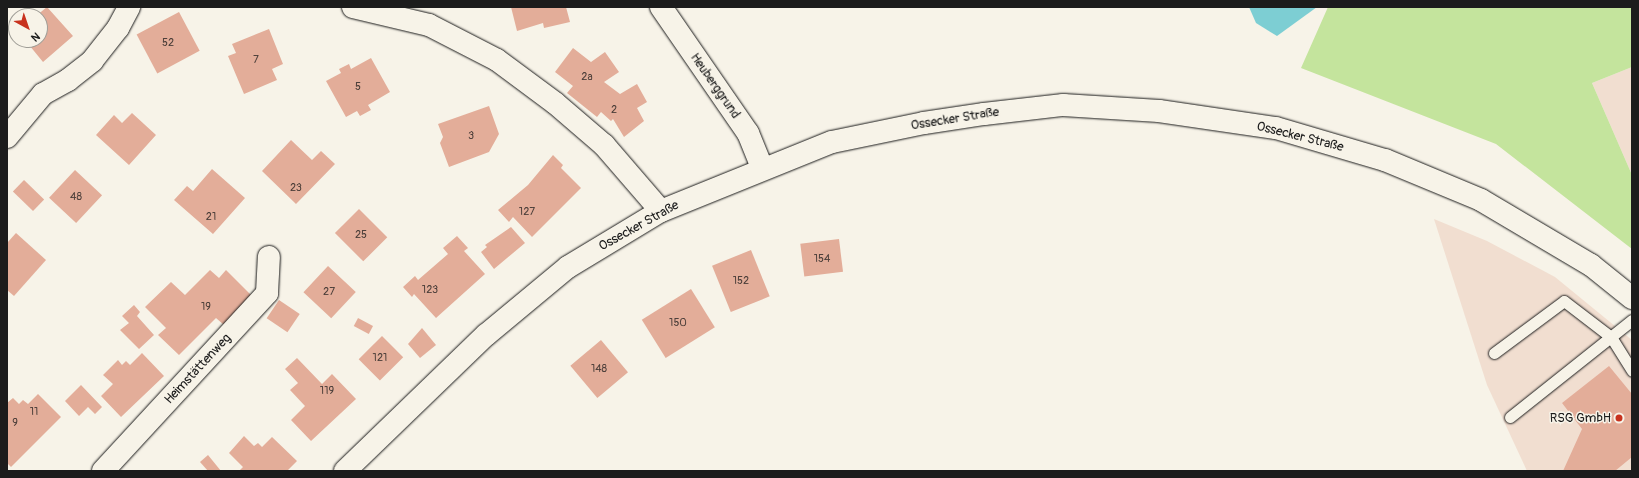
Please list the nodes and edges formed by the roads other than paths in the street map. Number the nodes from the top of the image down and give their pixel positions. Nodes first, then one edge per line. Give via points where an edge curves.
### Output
1 (128, 7) edge
2 (352, 7) edge
3 (662, 7) edge
4 (7, 137) edge
5 (762, 168) junction
6 (661, 211) junction
7 (269, 257) dead end
8 (1632, 298) edge
9 (1632, 320) edge
10 (1611, 337) junction
11 (1494, 353) dead end
12 (1632, 371) edge
13 (1510, 417) dead end
14 (103, 471) edge
15 (345, 471) edge

1 - 4 street via 118,28 92,60 68,80 43,94
2 - 6 street via 429,25 497,60 555,103 604,145
3 - 5 street, Heuberggrund via 748,132
5 - 6 street, Ossecker Straße
5 - 8 street, Ossecker Straße via 832,142 909,126 1063,105 1159,111 1276,128 1385,160 1481,200 1591,265
6 - 15 street, Ossecker Straße via 562,272 486,335
7 - 14 street, Heimstättenweg via 267,294
9 - 10 lane
10 - 11 lane via 1564,301
10 - 12 lane
10 - 13 lane

